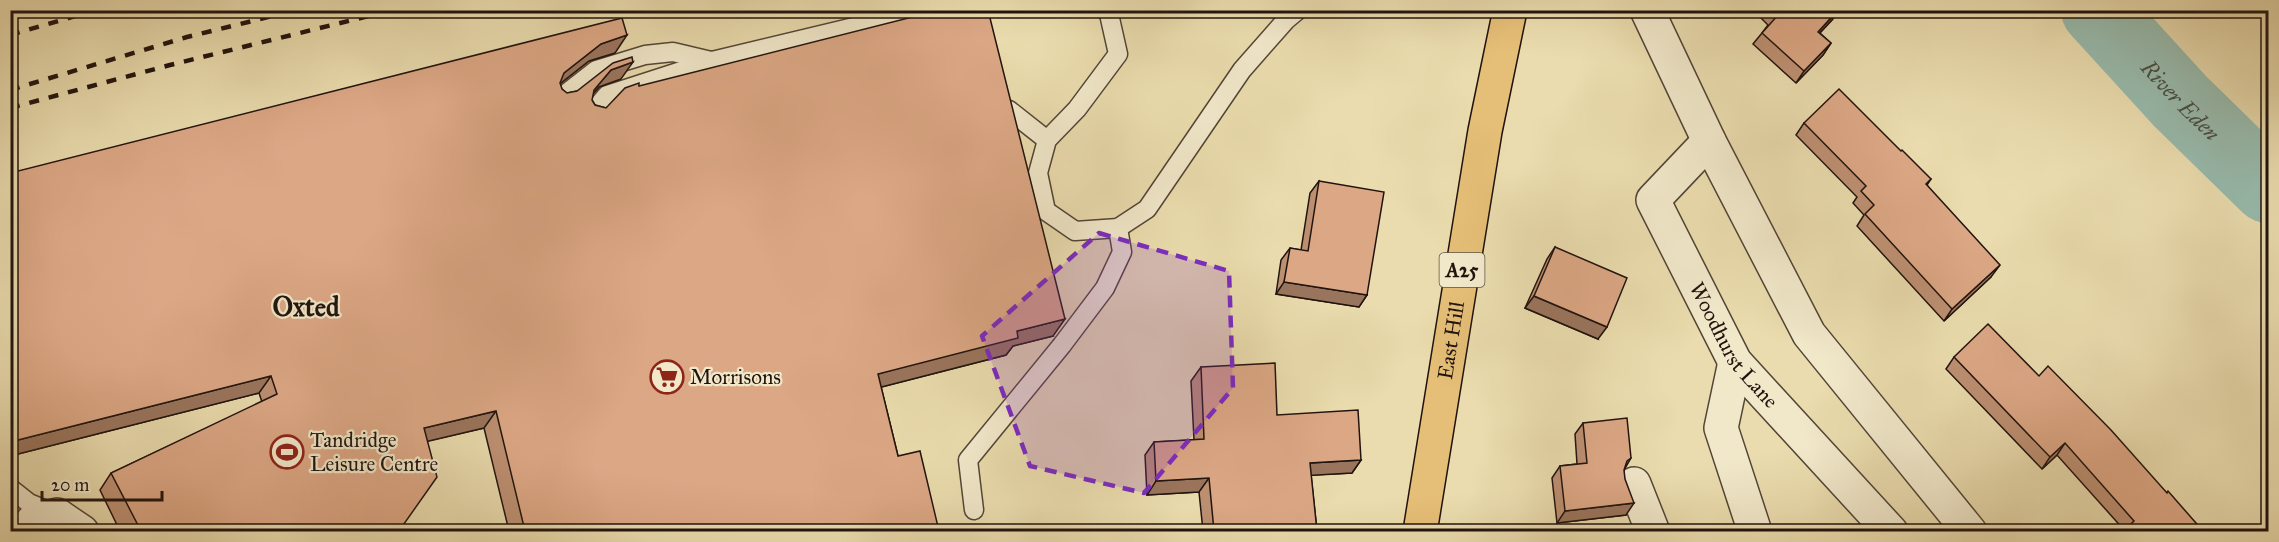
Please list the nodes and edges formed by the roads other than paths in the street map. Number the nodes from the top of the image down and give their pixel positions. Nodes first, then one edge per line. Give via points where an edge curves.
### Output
1 (925, 10) edge
2 (1105, 10) edge
3 (1298, 10) edge
4 (1510, 10) edge
5 (1647, 10) edge
6 (712, 61) junction
7 (559, 99) edge
8 (1009, 110) edge
9 (591, 114) edge
10 (1047, 140) junction
11 (1709, 141) junction
12 (1118, 228) junction
13 (1735, 362) junction
14 (1634, 484) dead end
15 (10, 488) edge
16 (974, 510) dead end
17 (46, 524) edge
18 (1420, 531) edge
19 (1653, 531) edge
20 (1755, 531) edge
21 (1892, 531) edge
22 (1970, 531) edge

1 - 6 lane
2 - 10 lane via 1118,54 1077,109
3 - 12 lane via 1242,70 1147,209
4 - 18 main road, East Hill / A25 via 1485,131
5 - 11 street
6 - 7 lane via 673,52 645,55 596,70
6 - 9 lane via 607,95
8 - 10 lane
10 - 12 lane via 1038,173 1046,211 1075,231
11 - 13 street, Woodhurst Lane via 1653,200
11 - 22 street via 1809,334
12 - 16 lane via 1122,252 1105,288 968,460
13 - 20 street via 1721,428
13 - 21 street, Woodhurst Lane
14 - 19 street
15 - 17 lane

